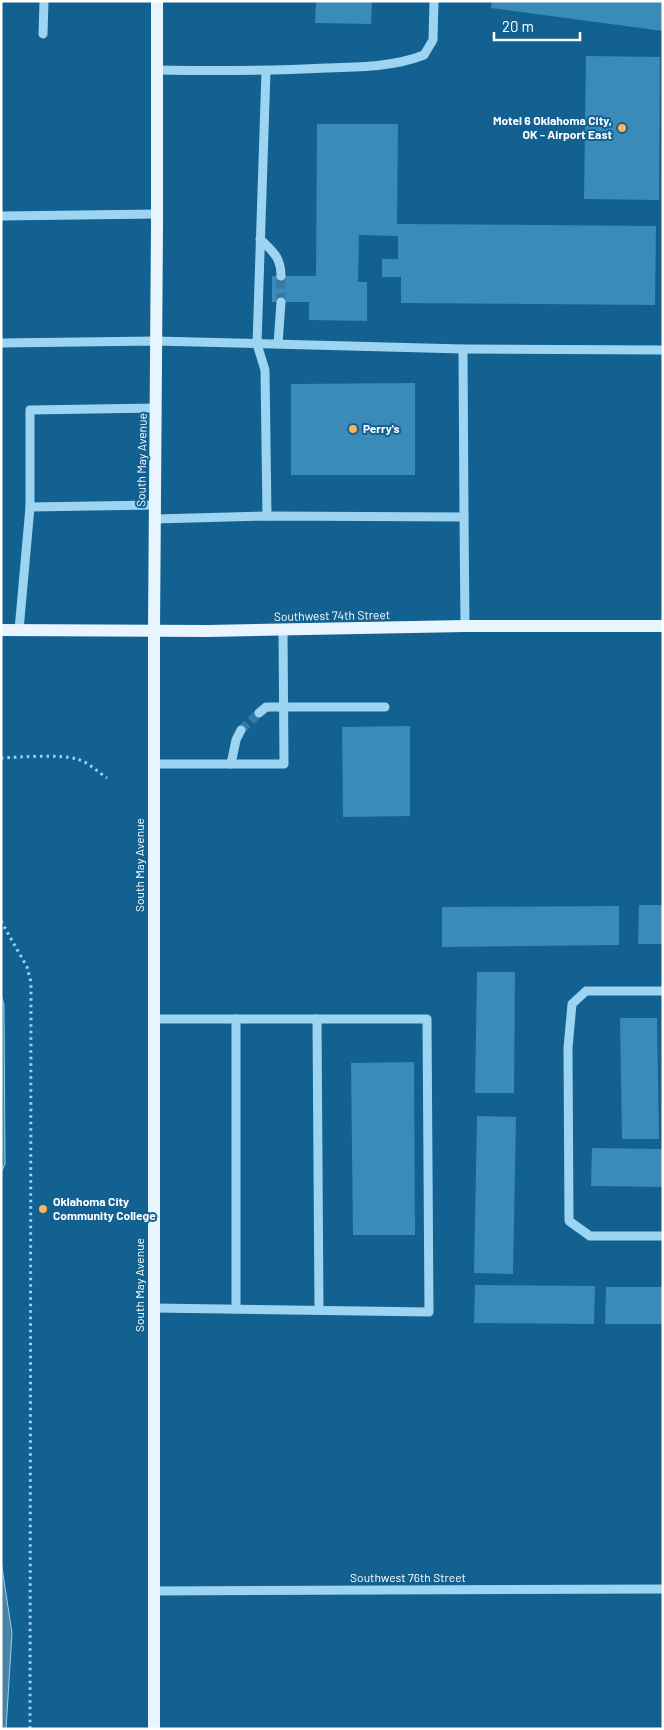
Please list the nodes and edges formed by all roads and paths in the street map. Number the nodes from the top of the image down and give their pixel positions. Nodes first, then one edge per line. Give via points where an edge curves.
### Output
1 (44, 1) edge
2 (157, 1) edge
3 (434, 1) edge
4 (43, 34) dead end
5 (157, 70) junction
6 (266, 71) junction
7 (157, 214) junction
8 (2, 216) edge
9 (260, 239) junction
10 (282, 276) tunnel mouth
11 (281, 302) tunnel mouth
12 (156, 341) junction
13 (4, 343) edge
14 (257, 344) junction
15 (278, 344) junction
16 (463, 348) junction
17 (663, 350) edge
18 (156, 408) junction
19 (155, 505) junction
20 (30, 507) junction
21 (267, 516) junction
22 (464, 517) junction
23 (155, 519) junction
24 (464, 626) junction
25 (663, 626) edge
26 (1, 630) edge
27 (19, 630) junction
28 (154, 630) junction
29 (283, 630) junction
30 (283, 706) junction
31 (385, 706) dead end
32 (259, 713) tunnel mouth
33 (241, 730) tunnel mouth
34 (1, 758) edge
35 (154, 764) junction
36 (231, 764) junction
37 (108, 778) dead end
38 (1, 921) edge
39 (663, 991) edge
40 (154, 1019) junction
41 (236, 1019) junction
42 (317, 1019) junction
43 (663, 1236) edge
44 (154, 1308) junction
45 (236, 1309) junction
46 (319, 1310) junction
47 (663, 1589) edge
48 (154, 1591) junction
49 (30, 1729) edge
50 (154, 1729) edge

1 - 4 street
2 - 5 main road, South May Avenue
3 - 6 street via 433,40 424,55 375,66
5 - 6 street
5 - 7 main road, South May Avenue
6 - 9 street
7 - 8 street
7 - 12 main road, South May Avenue
9 - 10 street via 276,254
9 - 14 street
11 - 15 street
12 - 13 street
12 - 14 street
12 - 18 main road, South May Avenue
14 - 15 street
14 - 21 street via 265,370
15 - 16 street
16 - 17 street
16 - 22 street
18 - 19 main road, South May Avenue
18 - 20 street via 30,410
19 - 20 street
19 - 23 main road, South May Avenue
20 - 27 street
21 - 22 street
21 - 23 street
22 - 24 street
23 - 28 main road, South May Avenue
24 - 25 main road, Southwest 74th Street
24 - 29 main road, Southwest 74th Street
26 - 27 main road, Southwest 74th Street
27 - 28 main road, Southwest 74th Street
28 - 29 main road, Southwest 74th Street
28 - 35 main road, South May Avenue
29 - 30 street
30 - 31 street
30 - 32 street via 266,707
30 - 36 street via 284,764
33 - 36 street
34 - 37 path via 77,759
35 - 36 street
35 - 40 main road, South May Avenue
38 - 49 path via 27,967 30,982
39 - 43 street via 586,991 572,1004 568,1048 569,1221 590,1236
40 - 41 street
40 - 44 main road, South May Avenue
41 - 42 street
41 - 45 street
42 - 46 street
42 - 46 street via 428,1019 429,1312
44 - 45 street
44 - 48 main road, South May Avenue
45 - 46 street
47 - 48 street, Southwest 76th Street
48 - 50 main road, South May Avenue

